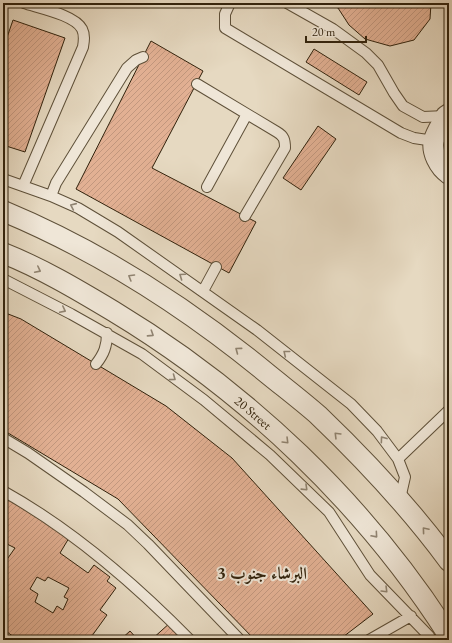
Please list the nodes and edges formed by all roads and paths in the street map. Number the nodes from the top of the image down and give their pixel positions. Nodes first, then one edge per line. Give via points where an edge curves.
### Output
1 (24, 3) edge
2 (230, 3) edge
3 (287, 3) edge
4 (143, 57) dead end
5 (197, 84) dead end
6 (247, 114) junction
7 (447, 115) edge
8 (434, 141) junction
9 (449, 174) edge
10 (3, 179) edge
11 (22, 186) junction
12 (207, 187) dead end
13 (50, 196) junction
14 (3, 211) edge
15 (245, 216) dead end
16 (3, 253) edge
17 (216, 267) dead end
18 (3, 280) edge
19 (203, 291) junction
20 (107, 333) junction
21 (96, 364) dead end
22 (449, 410) edge
23 (3, 438) edge
24 (398, 459) junction
25 (3, 491) edge
26 (400, 500) junction
27 (449, 561) edge
28 (411, 616) junction
29 (449, 636) edge
30 (190, 640) edge
31 (240, 640) edge
32 (369, 640) edge
33 (431, 640) edge

1 - 11 lane via 75,21 82,28 84,38 83,47
2 - 8 lane via 225,14 225,28 401,133
3 - 7 lane via 333,29 366,53 378,65 403,106 423,117
4 - 13 lane via 127,68
5 - 6 lane
6 - 12 lane
6 - 15 lane via 282,136 285,148
7 - 8 street
8 - 9 street via 434,152 438,162
10 - 11 lane
11 - 13 lane
19 -> 13 lane via 118,232 78,208
26 -> 14 street via 317,415 177,305 101,259 22,218
16 -> 29 street, 20 Street via 82,292 151,334 217,382 273,429 336,490 388,551
17 - 19 lane
18 -> 20 lane
24 -> 19 lane via 377,431 351,404
20 - 21 lane via 105,350
20 -> 28 lane via 142,354 204,400 270,455 329,512 370,575
22 - 24 lane
23 - 31 lane via 128,525
24 - 26 lane via 405,477
25 - 30 lane via 50,520 89,549 161,610
27 -> 26 street
28 - 32 lane
28 - 33 lane

